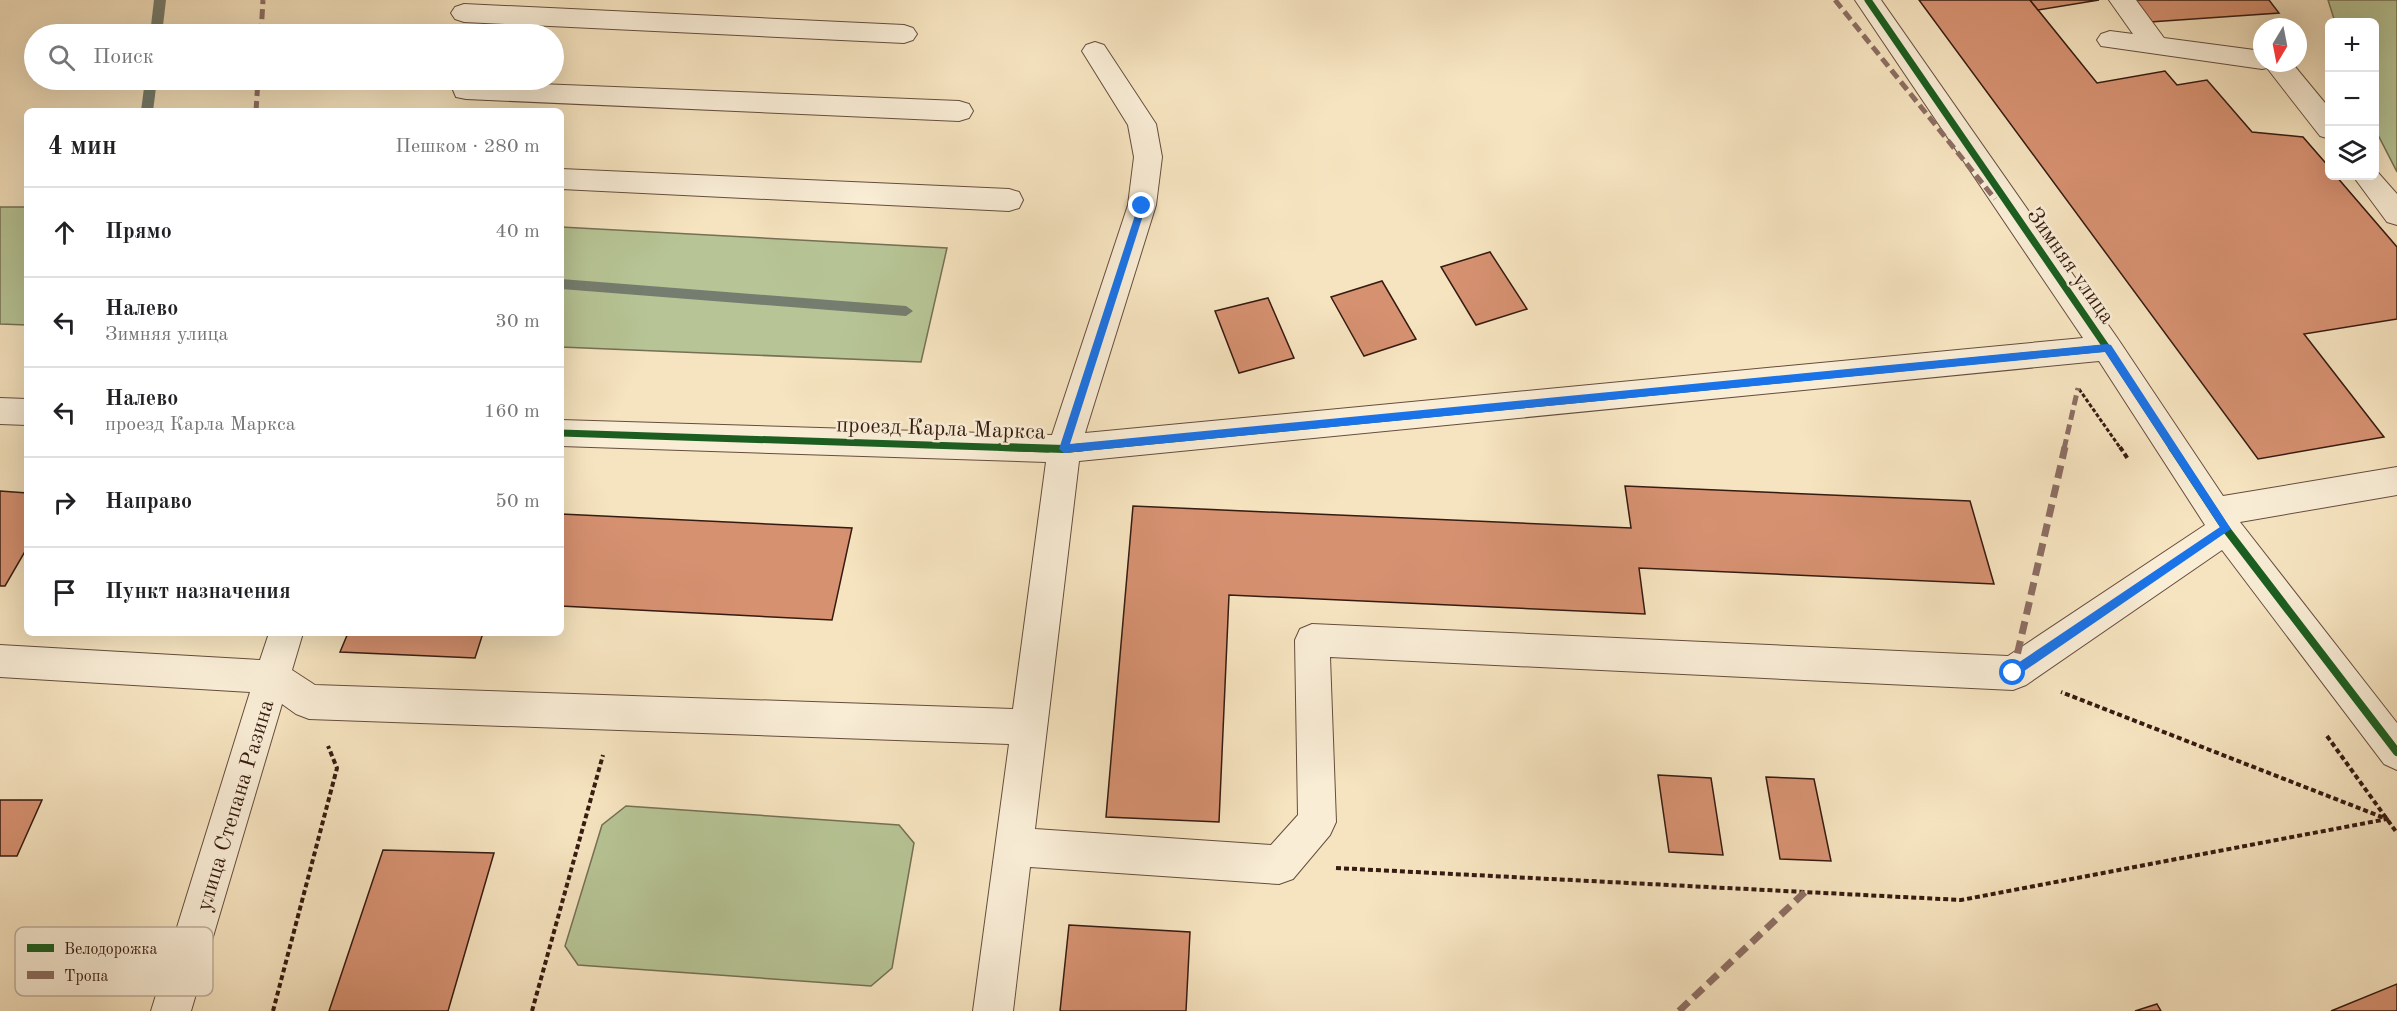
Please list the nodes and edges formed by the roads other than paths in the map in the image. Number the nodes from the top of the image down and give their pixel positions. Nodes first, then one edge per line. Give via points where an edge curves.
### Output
1 (1868, 0) edge
2 (2122, 0) edge
3 (465, 13) dead end
4 (903, 34) dead end
5 (2110, 40) dead end
6 (2156, 46) junction
7 (1095, 51) dead end
8 (2253, 59) edge
9 (2284, 72) edge
10 (466, 90) dead end
11 (959, 111) dead end
12 (2328, 126) edge
13 (564, 179) edge
14 (2370, 180) edge
15 (1009, 200) dead end
16 (2397, 213) edge
17 (2107, 348) junction
18 (0, 411) edge
19 (24, 412) edge
20 (564, 433) edge
21 (1064, 449) junction
22 (2397, 481) edge
23 (2220, 520) junction
24 (285, 636) edge
25 (0, 661) edge
26 (273, 677) junction
27 (1029, 727) junction
28 (2397, 752) edge
29 (1014, 847) junction
30 (197, 927) edge
31 (176, 996) edge
32 (171, 1011) edge
33 (993, 1011) edge

1 - 17 street, Зимняя улица
2 - 6 street
3 - 4 street
5 - 6 street
6 - 8 street
7 - 21 street via 1142,124 1148,157 1142,206
9 - 12 street
10 - 11 street
13 - 15 street
14 - 16 street
17 - 21 street, проезд Карла Маркса
17 - 23 street, Зимняя улица
18 - 19 street
20 - 21 street, проезд Карла Маркса
21 - 27 street
22 - 23 street
23 - 28 street, Зимняя улица
23 - 29 street via 2013,673 1312,640 1317,822 1279,865
24 - 26 street, улица Степана Разина
25 - 26 street
26 - 27 street via 309,702
26 - 30 street, улица Степана Разина
27 - 29 street
29 - 33 street
31 - 32 street, улица Степана Разина

